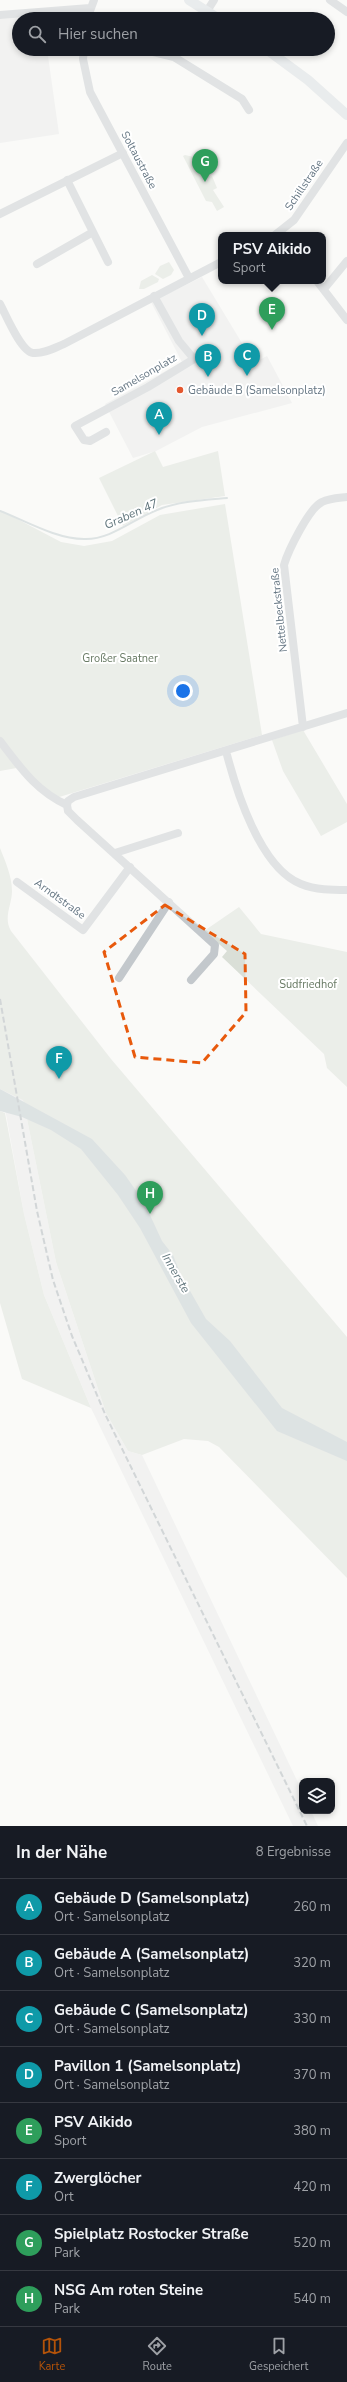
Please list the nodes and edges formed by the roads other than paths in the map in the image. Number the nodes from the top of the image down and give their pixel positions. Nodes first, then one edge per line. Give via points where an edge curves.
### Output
1 (94, 0) edge
2 (189, 0) edge
3 (214, 0) edge
4 (330, 0) edge
5 (90, 8) junction
6 (207, 11) joint
7 (39, 12) edge
8 (89, 12) edge
9 (347, 12) edge
10 (12, 14) edge
11 (0, 15) edge
12 (83, 56) edge
13 (174, 56) edge
14 (276, 56) edge
15 (249, 110) dead end
16 (347, 114) edge
17 (346, 146) edge
18 (123, 153) junction
19 (67, 180) junction
20 (0, 214) edge
21 (93, 232) junction
22 (279, 232) edge
23 (347, 261) edge
24 (108, 262) dead end
25 (37, 264) dead end
26 (218, 264) edge
27 (189, 278) junction
28 (320, 284) edge
29 (324, 289) junction
30 (154, 296) junction
31 (0, 304) edge
32 (347, 320) edge
33 (106, 432) dead end
34 (347, 497) edge
35 (347, 713) edge
36 (303, 726) junction
37 (0, 741) edge
38 (226, 751) junction
39 (66, 805) junction
40 (178, 833) dead end
41 (114, 853) junction
42 (130, 866) junction
43 (18, 882) dead end
44 (347, 890) edge
45 (169, 902) junction
46 (120, 978) dead end
47 (191, 980) dead end

1 - 5 street
2 - 6 main road
3 - 6 street
4 - 9 street
5 - 7 street
5 - 8 street
10 - 11 street
12 - 18 street, Soltaustraße via 90,92
13 - 15 street via 242,99
14 - 16 main road
17 - 22 street, Schillstraße via 294,220
18 - 19 street
18 - 27 street, Soltaustraße
19 - 20 street
19 - 21 street
21 - 24 street
21 - 25 street
23 - 29 street
26 - 27 street
27 - 30 street
28 - 29 street
29 - 32 street
30 - 31 street via 64,344 41,353 31,353 23,346
30 - 33 street, Samelsonplatz via 179,341 194,359 75,426 84,440 90,441
34 - 36 street, Nettelbeckstraße via 322,502 316,506 288,550 284,565
35 - 36 street
36 - 38 street
37 - 39 street via 31,782
38 - 39 street via 74,798
38 - 44 street via 244,809 261,842 278,867 294,880 312,888
39 - 41 street via 68,811
40 - 41 street
41 - 42 street
42 - 43 street, Arndtstraße via 83,930
42 - 45 street
45 - 46 street
45 - 47 street via 215,945 214,954

